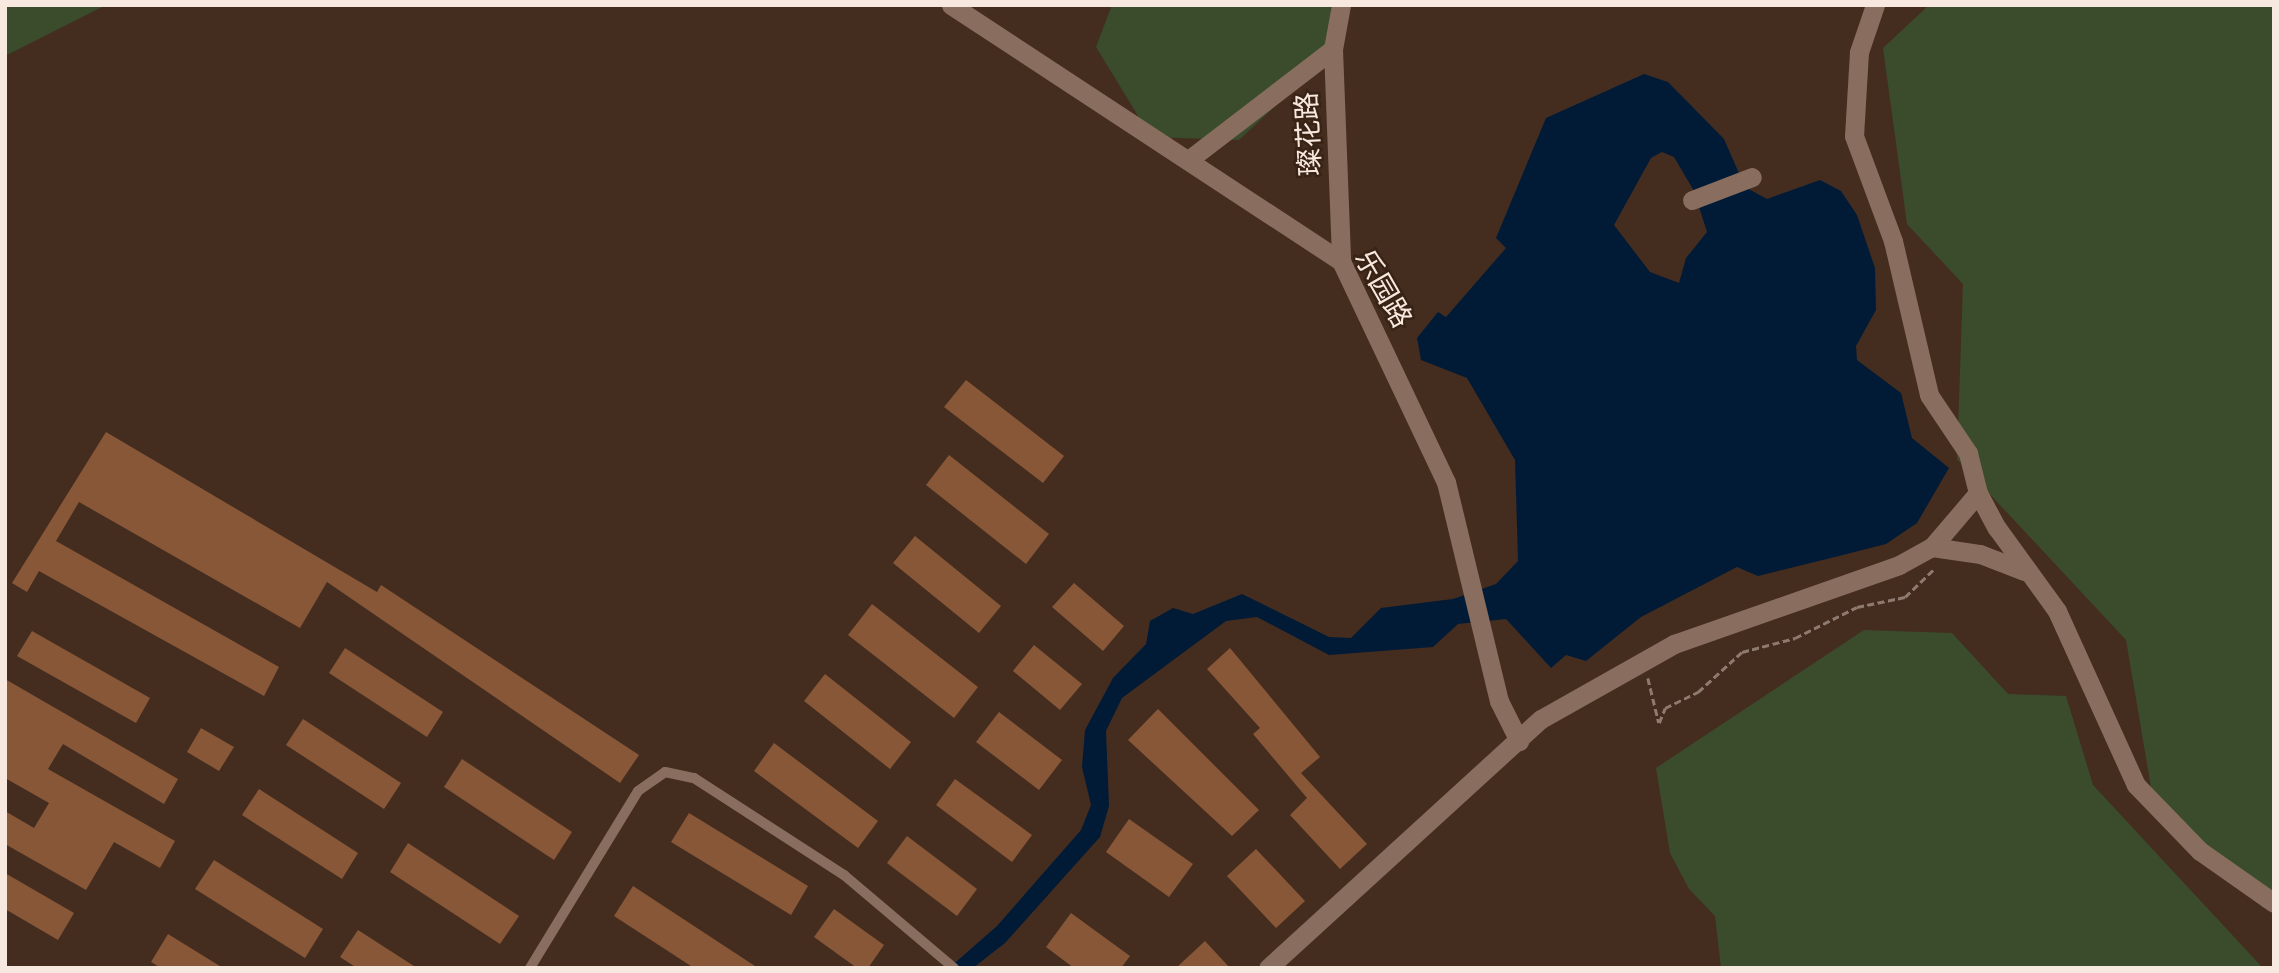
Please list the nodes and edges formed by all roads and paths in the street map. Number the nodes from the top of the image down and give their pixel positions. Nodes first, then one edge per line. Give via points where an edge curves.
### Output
1 (951, 5) edge
2 (1341, 5) edge
3 (1875, 5) edge
4 (1333, 49) junction
5 (1191, 158) junction
6 (1752, 177) dead end
7 (1692, 200) dead end
8 (1341, 261) junction
9 (1978, 493) junction
10 (1932, 547) junction
11 (2024, 571) junction
12 (1643, 659) junction
13 (1519, 741) junction
14 (2274, 903) edge
15 (952, 966) edge
16 (530, 968) edge
17 (1268, 968) edge

1 - 5 street, 乐园路
2 - 4 street, 璨花路
3 - 9 street via 1859,52 1854,136 1893,241 1929,395 1968,453
4 - 5 street
4 - 8 street, 璨花路
5 - 8 street, 乐园路
6 - 7 street
8 - 13 street, 乐园路 via 1428,437 1472,581 1499,701
9 - 10 street
9 - 11 street
10 - 11 street via 1980,554
10 - 12 street via 1875,575 1723,623
10 - 12 path via 1935,568 1905,597 1857,607 1795,638 1742,652 1698,692 1665,708 1659,723
11 - 14 street via 2057,611 2136,785 2200,851
12 - 13 street via 1587,688
13 - 17 street
15 - 16 lane via 844,875 694,778 665,772 639,791

